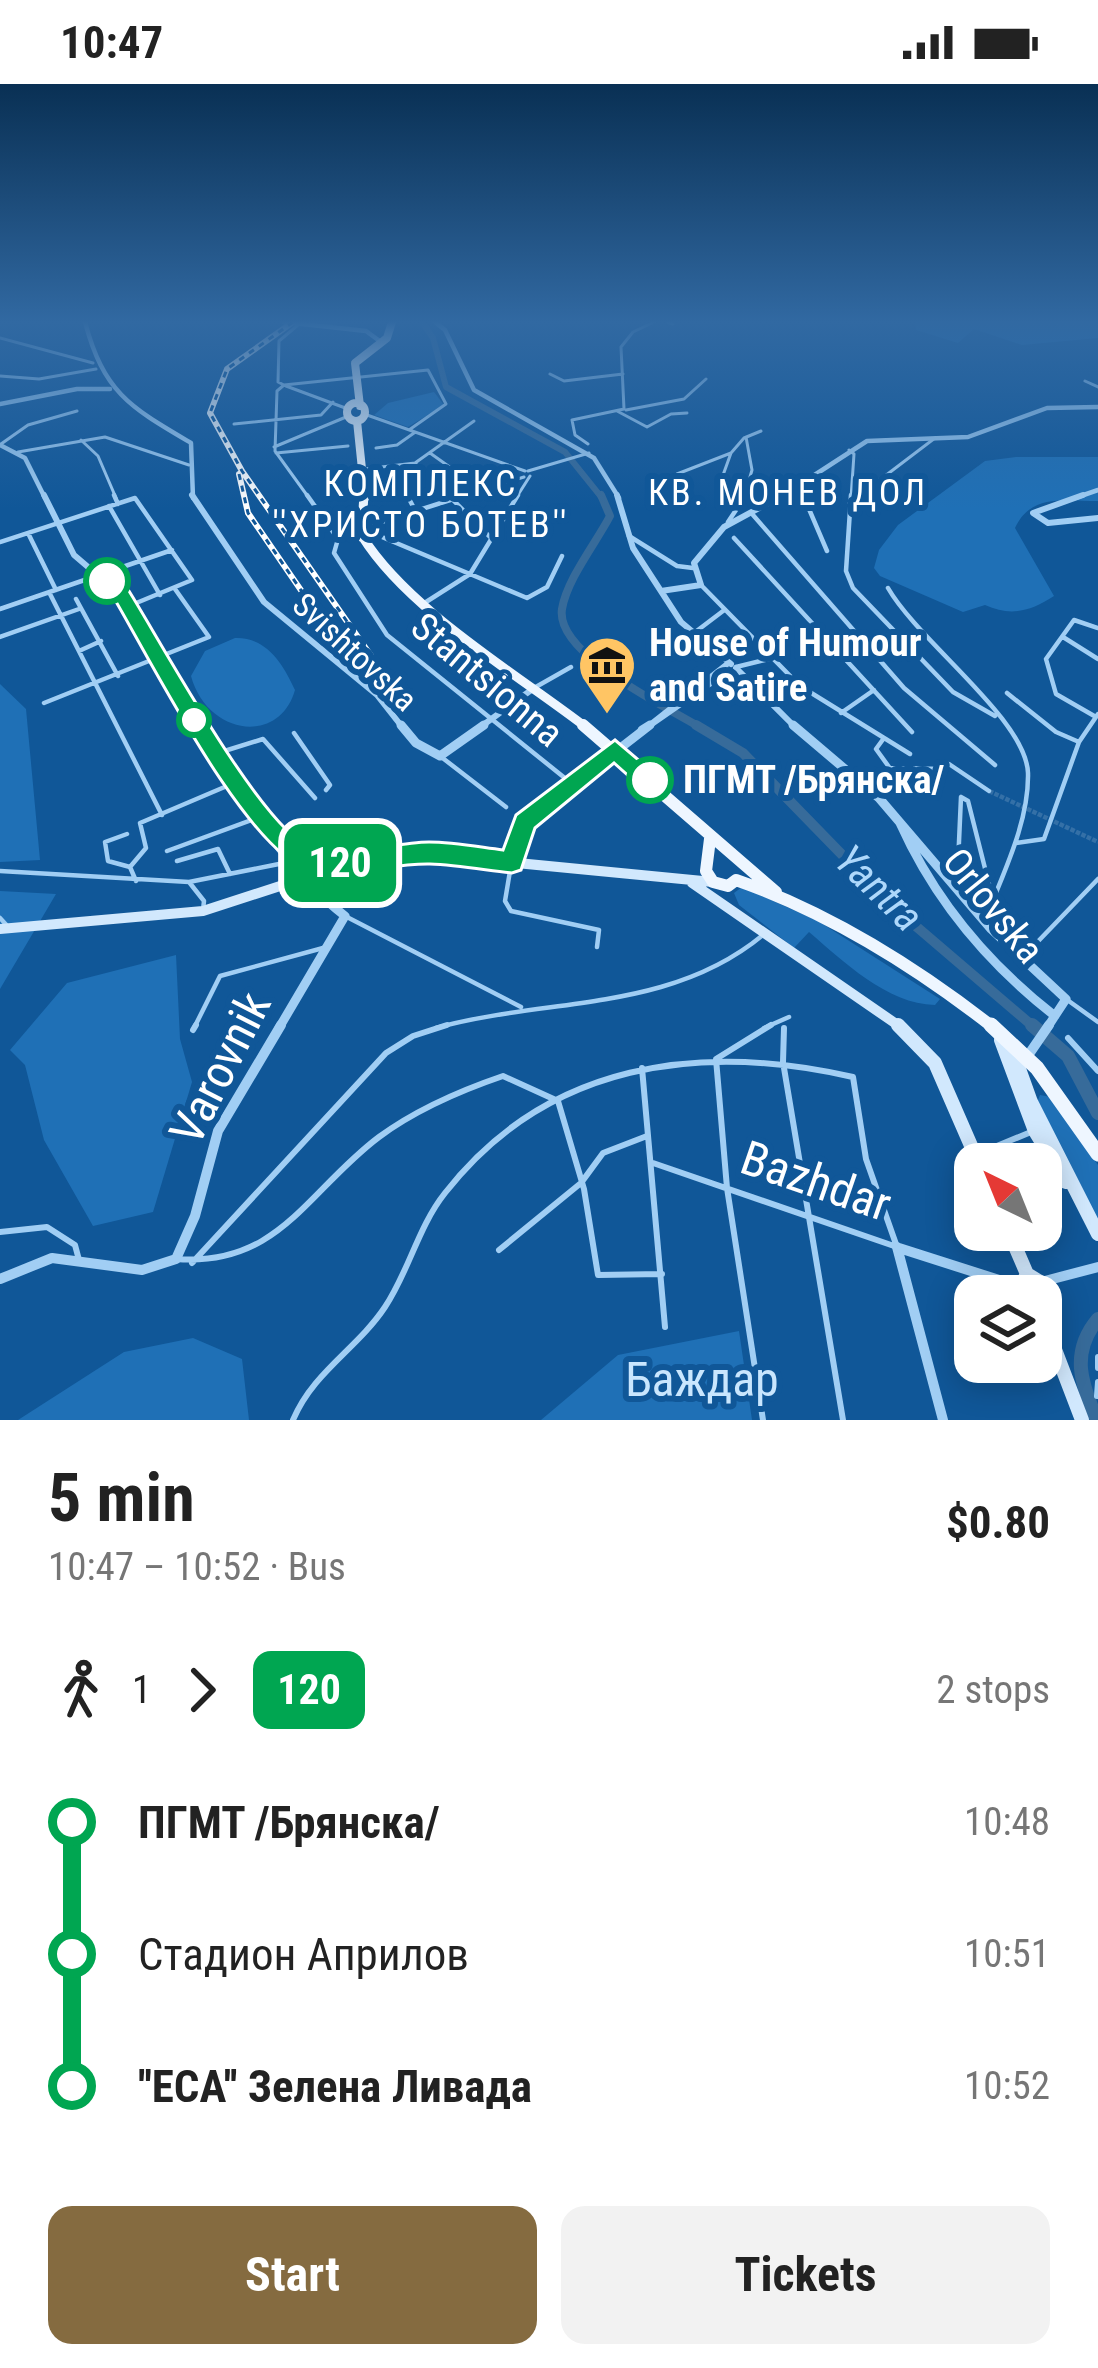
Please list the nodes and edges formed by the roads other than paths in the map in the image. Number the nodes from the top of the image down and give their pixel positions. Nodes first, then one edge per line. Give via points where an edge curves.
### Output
1 (105, 384) edge
2 (109, 384) edge
3 (289, 384) edge
4 (354, 384) edge
5 (436, 384) edge
6 (471, 384) edge
7 (623, 384) edge
8 (700, 384) edge
9 (284, 385) junction
10 (107, 388) junction
11 (117, 393) junction
12 (332, 402) junction
13 (0, 404) edge
14 (1098, 407) edge
15 (625, 410) junction
16 (77, 411) dead end
17 (617, 411) junction
18 (355, 413) junction
19 (687, 413) dead end
20 (321, 415) junction
21 (275, 420) junction
22 (474, 421) dead end
23 (234, 424) dead end
24 (328, 424) junction
25 (412, 431) junction
26 (761, 431) dead end
27 (746, 437) junction
28 (934, 438) junction
29 (81, 440) junction
30 (443, 443) junction
31 (0, 445) edge
32 (348, 446) dead end
33 (376, 448) dead end
34 (275, 450) junction
35 (586, 450) junction
36 (849, 450) junction
37 (18, 452) junction
38 (430, 453) junction
39 (728, 455) junction
40 (415, 464) junction
41 (188, 465) junction
42 (391, 466) junction
43 (362, 469) junction
44 (331, 473) dead end
45 (525, 474) junction
46 (677, 474) dead end
47 (798, 483) junction
48 (718, 489) dead end
49 (482, 490) junction
50 (1098, 490) edge
51 (452, 500) junction
52 (850, 502) junction
53 (118, 503) junction
54 (109, 506) junction
55 (416, 512) junction
56 (753, 514) junction
57 (1098, 518) edge
58 (57, 523) junction
59 (724, 527) junction
60 (369, 530) junction
61 (28, 533) junction
62 (629, 536) junction
63 (342, 538) junction
64 (734, 538) dead end
65 (492, 539) junction
66 (0, 542) edge
67 (172, 550) junction
68 (827, 550) dead end
69 (562, 556) dead end
70 (141, 561) junction
71 (693, 568) junction
72 (470, 574) junction
73 (99, 575) junction
74 (701, 585) junction
75 (888, 588) dead end
76 (175, 590) junction
77 (52, 591) junction
78 (661, 591) junction
79 (160, 595) junction
80 (76, 599) dead end
81 (426, 602) junction
82 (129, 606) junction
83 (81, 608) junction
84 (0, 609) edge
85 (725, 610) junction
86 (62, 616) junction
87 (1098, 628) edge
88 (694, 633) junction
89 (0, 637) edge
90 (1063, 637) junction
91 (101, 641) junction
92 (79, 651) junction
93 (158, 658) junction
94 (773, 658) junction
95 (1098, 659) edge
96 (572, 667) dead end
97 (732, 667) junction
98 (118, 676) junction
99 (95, 685) junction
100 (534, 688) junction
101 (874, 690) junction
102 (1007, 693) dead end
103 (44, 703) dead end
104 (841, 713) junction
105 (1097, 716) edge
106 (1002, 720) junction
107 (488, 721) junction
108 (913, 732) dead end
109 (294, 733) dead end
110 (884, 738) junction
111 (1079, 742) junction
112 (615, 749) junction
113 (216, 754) junction
114 (910, 754) dead end
115 (440, 756) junction
116 (995, 765) dead end
117 (890, 768) junction
118 (860, 780) junction
119 (235, 782) junction
120 (572, 784) junction
121 (326, 790) dead end
122 (989, 791) tunnel mouth
123 (315, 798) dead end
124 (506, 807) dead end
125 (162, 815) junction
126 (261, 815) junction
127 (127, 834) dead end
128 (709, 837) junction
129 (911, 839) junction
130 (1016, 843) junction
131 (286, 847) junction
132 (167, 851) dead end
133 (380, 857) junction
134 (177, 861) dead end
135 (512, 862) junction
136 (279, 864) dead end
137 (130, 867) junction
138 (944, 869) junction
139 (0, 872) edge
140 (230, 874) junction
141 (722, 874) junction
142 (308, 877) junction
143 (682, 878) junction
144 (1098, 880) edge
145 (136, 881) junction
146 (189, 882) junction
147 (771, 890) junction
148 (993, 900) junction
149 (204, 906) junction
150 (730, 907) junction
151 (345, 916) junction
152 (0, 917) edge
153 (3, 930) edge
154 (763, 935) junction
155 (597, 947) dead end
156 (323, 948) junction
157 (1030, 949) junction
158 (1019, 962) junction
159 (1066, 999) junction
160 (522, 1007) junction
161 (789, 1018) dead end
162 (1052, 1020) junction
163 (1098, 1022) edge
164 (784, 1028) dead end
165 (193, 1030) dead end
166 (1068, 1038) dead end
167 (716, 1060) junction
168 (783, 1062) junction
169 (642, 1068) junction
170 (1022, 1068) junction
171 (1098, 1071) edge
172 (558, 1101) junction
173 (1038, 1126) junction
174 (649, 1136) junction
175 (970, 1143) edge
176 (1007, 1143) edge
177 (1098, 1154) edge
178 (653, 1163) junction
179 (820, 1180) dead end
180 (581, 1183) junction
181 (802, 1186) junction
182 (727, 1188) junction
183 (805, 1211) junction
184 (0, 1232) edge
185 (1098, 1234) edge
186 (897, 1247) junction
187 (499, 1250) dead end
188 (176, 1259) junction
189 (79, 1260) junction
190 (192, 1263) junction
191 (1098, 1267) edge
192 (662, 1274) junction
193 (972, 1275) edge
194 (1062, 1278) edge
195 (0, 1279) edge
196 (665, 1327) dead end
197 (1098, 1357) edge
198 (1062, 1368) edge
199 (1098, 1368) edge
200 (1098, 1382) edge
201 (1097, 1396) edge
202 (293, 1420) edge
203 (763, 1420) edge
204 (843, 1420) edge
205 (943, 1420) edge
206 (1082, 1420) edge

1 - 10 street
2 - 11 street
3 - 9 street
4 - 18 main road
5 - 25 street via 446,404
6 - 35 street
7 - 15 street
8 - 15 street via 683,399
9 - 12 street
9 - 21 street
10 - 11 street, Svishtovska
10 - 13 street
11 - 41 street, Svishtovska via 191,442
12 - 18 street
12 - 20 street
14 - 28 street via 1053,407 974,436
15 - 17 street
16 - 31 street via 33,423
17 - 19 street via 647,427
17 - 35 street via 572,420
18 - 24 street
18 - 25 street
18 - 43 main road
20 - 21 street
20 - 24 street
21 - 23 street
21 - 34 street
22 - 30 street
24 - 34 street
25 - 30 street
25 - 33 street via 397,445
26 - 27 street
27 - 39 street
27 - 59 street via 753,467 744,507
28 - 36 street via 874,440
28 - 52 street
29 - 37 street
29 - 41 street via 105,437
29 - 53 street via 98,456
30 - 38 street
30 - 45 street
31 - 37 street
32 - 34 street
34 - 63 street
35 - 45 street
35 - 62 street via 619,498
36 - 47 street
36 - 52 street
37 - 58 street
38 - 40 street
38 - 49 street
39 - 46 street
39 - 48 street
40 - 42 street
40 - 51 street
41 - 115 street, Svishtovska via 191,497 264,602 377,695 416,743
42 - 43 street
42 - 55 street
43 - 44 street
43 - 60 main road
45 - 49 street
45 - 65 street via 528,484
47 - 56 street
47 - 68 street
49 - 51 street
50 - 57 street via 1033,513 1048,523
51 - 55 street
51 - 65 street
52 - 106 street via 850,582 953,692
53 - 54 street
53 - 67 street via 135,498
54 - 58 street
54 - 70 street
55 - 60 street
56 - 59 street
56 - 116 street via 904,688
58 - 61 street
58 - 73 street via 74,555
59 - 71 street
60 - 63 street
60 - 72 street
60 - 81 main road
61 - 66 street
61 - 77 street
62 - 71 street
62 - 78 street
63 - 107 street, Stantsionna via 334,553 387,635
64 - 101 street
65 - 72 street
67 - 70 street
67 - 76 street via 192,580
69 - 72 street via 533,598
70 - 73 street
70 - 79 street
71 - 74 street
72 - 81 street
73 - 77 street
73 - 82 street
74 - 78 street
74 - 85 street
75 - 106 street via 950,670
76 - 79 street
76 - 93 street via 209,637
77 - 84 street
77 - 86 street
78 - 88 street
79 - 82 street
80 - 83 street
81 - 100 main road
82 - 93 street
83 - 86 street
83 - 91 street
85 - 88 street
85 - 94 street
86 - 89 street
86 - 92 street
87 - 90 street via 1072,621
88 - 97 street
90 - 95 street
90 - 105 street via 1046,659 1054,691
91 - 92 street
91 - 98 street
92 - 99 street
93 - 98 street
93 - 113 street
94 - 97 street
94 - 104 street
96 - 100 street
97 - 112 street
97 - 118 street
98 - 99 street
99 - 103 street
99 - 125 street
100 - 107 street
100 - 112 main road
101 - 104 street
101 - 108 street
102 - 111 street
104 - 110 street
105 - 111 street
106 - 130 street via 1025,754
107 - 115 street
107 - 120 street, Stantsionna
109 - 121 street
110 - 114 street
110 - 117 street via 876,749
111 - 130 street via 1044,839
112 - 120 street
112 - 128 main road
113 - 119 street
113 - 123 street via 267,741
115 - 124 street
117 - 118 street
117 - 122 street via 942,766
118 - 129 street
119 - 125 street
119 - 126 street
120 - 135 street via 525,822
125 - 137 street via 140,823 146,848
126 - 131 street
126 - 132 street
127 - 137 street via 105,842 108,861
128 - 141 main road
128 - 141 main road
128 - 147 main road
129 - 138 street
129 - 162 street, Orlovska via 986,954
130 - 148 street
131 - 133 main road via 323,863
131 - 142 street
133 - 135 main road
133 - 142 main road
134 - 140 street via 218,849
135 - 143 main road
135 - 155 street via 505,905 520,916 598,930
136 - 140 street
137 - 145 street
138 - 148 street via 958,864 961,797
138 - 158 street
139 - 145 street
140 - 146 street
141 - 143 main road
141 - 147 main road
141 - 150 main road
142 - 149 main road
142 - 151 street
143 - 150 main road
144 - 157 street
145 - 146 street
146 - 149 street
147 - 170 main road via 853,934 1001,1035
148 - 157 street
149 - 153 main road
150 - 154 main road
151 - 156 street, Varovnik
151 - 160 street
152 - 153 street
154 - 160 street via 723,969 640,994
154 - 175 main road via 914,1036 935,1063
156 - 165 street via 220,976
156 - 188 street, Varovnik via 214,1140
157 - 158 street
158 - 159 street
159 - 162 street
159 - 163 street
160 - 190 street via 412,1034 393,1047
161 - 167 street
162 - 170 street
164 - 168 street
166 - 171 street
167 - 168 street
167 - 169 street
167 - 182 street
168 - 181 street
168 - 186 street via 853,1077 868,1168
169 - 172 street
169 - 174 street
170 - 173 main road
170 - 177 main road via 1046,1080
172 - 180 street
172 - 190 street via 510,1076 454,1092 368,1145 267,1246
172 - 202 street via 473,1156 433,1209 385,1308 305,1390
173 - 176 street
173 - 185 main road
174 - 178 street
174 - 180 street via 603,1153
178 - 182 street, Bazhdar
178 - 192 street
179 - 181 street
180 - 187 street
180 - 192 street via 598,1275
181 - 183 street
182 - 183 street, Bazhdar
182 - 203 street
183 - 186 street, Bazhdar
183 - 204 street
184 - 189 street via 47,1227 75,1245
186 - 193 street, Bazhdar
186 - 205 street
188 - 189 street via 142,1270
188 - 190 street
189 - 195 street via 52,1258
191 - 194 street, Bazhdar
192 - 196 street
197 - 199 street
198 - 206 main road
200 - 201 street

